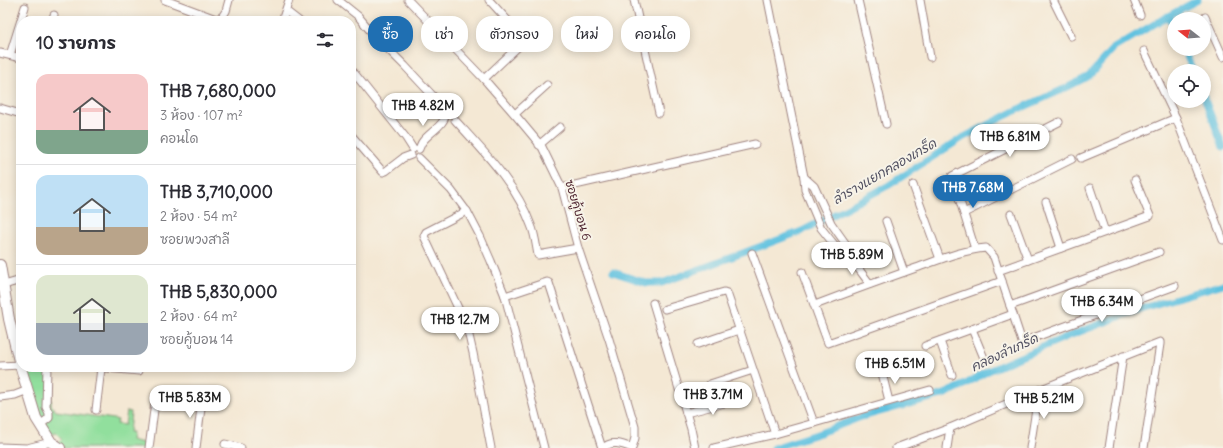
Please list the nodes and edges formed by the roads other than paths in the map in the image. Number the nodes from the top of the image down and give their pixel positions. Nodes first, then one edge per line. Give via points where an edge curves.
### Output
1 (165, 0) edge
2 (229, 0) edge
3 (289, 0) edge
4 (338, 0) edge
5 (408, 0) edge
6 (489, 0) edge
7 (634, 0) edge
8 (768, 0) edge
9 (858, 0) edge
10 (920, 0) edge
11 (1053, 0) edge
12 (1134, 0) edge
13 (25, 7) dead end
14 (286, 10) junction
15 (1140, 15) dead end
16 (22, 16) edge
17 (208, 16) edge
18 (223, 16) edge
19 (284, 16) edge
20 (293, 16) edge
21 (1211, 31) edge
22 (16, 36) edge
23 (1070, 36) dead end
24 (1144, 51) dead end
25 (0, 53) edge
26 (10, 55) junction
27 (16, 57) edge
28 (930, 57) dead end
29 (1223, 57) edge
30 (356, 75) edge
31 (484, 79) junction
32 (547, 85) dead end
33 (0, 108) edge
34 (16, 113) edge
35 (659, 113) dead end
36 (515, 114) junction
37 (1176, 118) junction
38 (455, 120) dead end
39 (1059, 122) dead end
40 (886, 124) dead end
41 (560, 127) dead end
42 (356, 141) edge
43 (539, 144) junction
44 (756, 144) dead end
45 (414, 151) junction
46 (1081, 158) dead end
47 (1072, 159) dead end
48 (804, 177) junction
49 (1135, 180) dead end
50 (913, 185) dead end
51 (562, 188) junction
52 (1090, 188) dead end
53 (1046, 202) dead end
54 (467, 211) junction
55 (964, 213) junction
56 (1011, 214) dead end
57 (886, 221) dead end
58 (1105, 232) junction
59 (1223, 240) edge
60 (578, 248) junction
61 (1061, 248) junction
62 (975, 249) junction
63 (1159, 252) dead end
64 (752, 253) dead end
65 (849, 256) junction
66 (940, 259) junction
67 (1028, 260) junction
68 (0, 268) edge
69 (998, 271) junction
70 (802, 272) dead end
71 (904, 272) junction
72 (16, 281) edge
73 (1002, 281) junction
74 (870, 284) junction
75 (4, 285) junction
76 (1175, 286) dead end
77 (505, 296) junction
78 (654, 303) dead end
79 (815, 305) junction
80 (1010, 306) junction
81 (665, 309) dead end
82 (1013, 314) junction
83 (5, 318) edge
84 (972, 329) junction
85 (739, 330) junction
86 (940, 341) junction
87 (698, 344) dead end
88 (926, 346) dead end
89 (16, 350) edge
90 (1123, 356) junction
91 (984, 358) dead end
92 (16, 365) edge
93 (0, 366) edge
94 (753, 370) junction
95 (23, 372) edge
96 (47, 372) edge
97 (98, 372) edge
98 (882, 373) dead end
99 (952, 375) dead end
100 (710, 384) dead end
101 (28, 390) junction
102 (930, 390) dead end
103 (1039, 390) junction
104 (0, 397) edge
105 (736, 400) dead end
106 (889, 401) junction
107 (96, 410) dead end
108 (686, 413) junction
109 (814, 423) junction
110 (40, 425) junction
111 (950, 428) junction
112 (775, 434) junction
113 (225, 444) dead end
114 (55, 445) edge
115 (0, 447) edge
116 (27, 448) edge
117 (149, 448) edge
118 (196, 448) edge
119 (241, 448) edge
120 (491, 448) edge
121 (544, 448) edge
122 (602, 448) edge
123 (632, 448) edge
124 (695, 448) edge
125 (714, 448) edge
126 (896, 448) edge
127 (947, 448) edge
128 (1030, 448) edge
129 (1109, 448) edge
130 (1144, 448) edge

1 - 17 street
2 - 18 street
3 - 14 street
4 - 45 street via 358,16 446,110 442,122
5 - 31 street, ซอยคู้บอน 6
6 - 31 street via 523,39 521,44
7 - 35 street
8 - 48 street
9 - 40 street
10 - 28 street
11 - 23 street
12 - 15 street
13 - 16 street
14 - 19 street
14 - 20 street
21 - 29 street
22 - 26 street
24 - 37 street
25 - 26 street
26 - 27 street
30 - 45 street
31 - 36 street, ซอยคู้บอน 6
32 - 36 street
33 - 34 street
36 - 43 street, ซอยคู้บอน 6
37 - 46 street
37 - 59 street
38 - 60 street via 509,184 522,205 532,225 538,255
39 - 55 street via 952,176
41 - 43 street
42 - 45 street via 383,172
43 - 51 street, ซอยคู้บอน 6
44 - 51 street
45 - 54 street via 413,158 419,158 451,190
47 - 55 street
48 - 65 street via 814,186 831,223 848,247
48 - 65 street via 805,190 821,228 841,253
49 - 58 street via 1150,216
50 - 66 street
51 - 60 street, ซอยคู้บอน 6
52 - 58 street
53 - 61 street
54 - 77 street
54 - 120 street via 426,232 424,236 467,327
55 - 62 street
56 - 67 street
57 - 71 street
58 - 61 street
60 - 123 street, ซอยคู้บอน 6 via 635,427
61 - 67 street
62 - 66 street
62 - 69 street via 986,248 994,257
63 - 80 street
64 - 109 street
65 - 74 street
66 - 71 street
67 - 69 street
68 - 75 main road
69 - 73 street
70 - 79 street
71 - 74 street
72 - 75 street
73 - 79 street via 828,343
73 - 80 street
74 - 79 street
75 - 83 main road
76 - 82 street via 1022,342
77 - 121 street
77 - 122 street via 549,283
78 - 108 street
80 - 82 street
81 - 85 street via 726,292
82 - 84 street
83 - 89 main road
84 - 86 street
84 - 91 street
85 - 87 street
85 - 94 street
86 - 88 street
86 - 99 street
90 - 103 street
90 - 129 street
90 - 130 street via 1160,342
92 - 93 street
94 - 100 street
94 - 112 street
95 - 101 main road
96 - 110 street via 46,407 49,418
97 - 107 street
98 - 106 street
101 - 104 street
101 - 110 main road
102 - 106 street
103 - 111 street
103 - 128 street
105 - 108 street
106 - 109 street
108 - 124 street
109 - 112 street
110 - 114 main road
111 - 126 street
111 - 127 street
112 - 125 street
113 - 119 street
114 - 116 street
115 - 116 street
117 - 118 street via 156,395 160,391 199,396 202,400
122 - 123 street via 614,443

